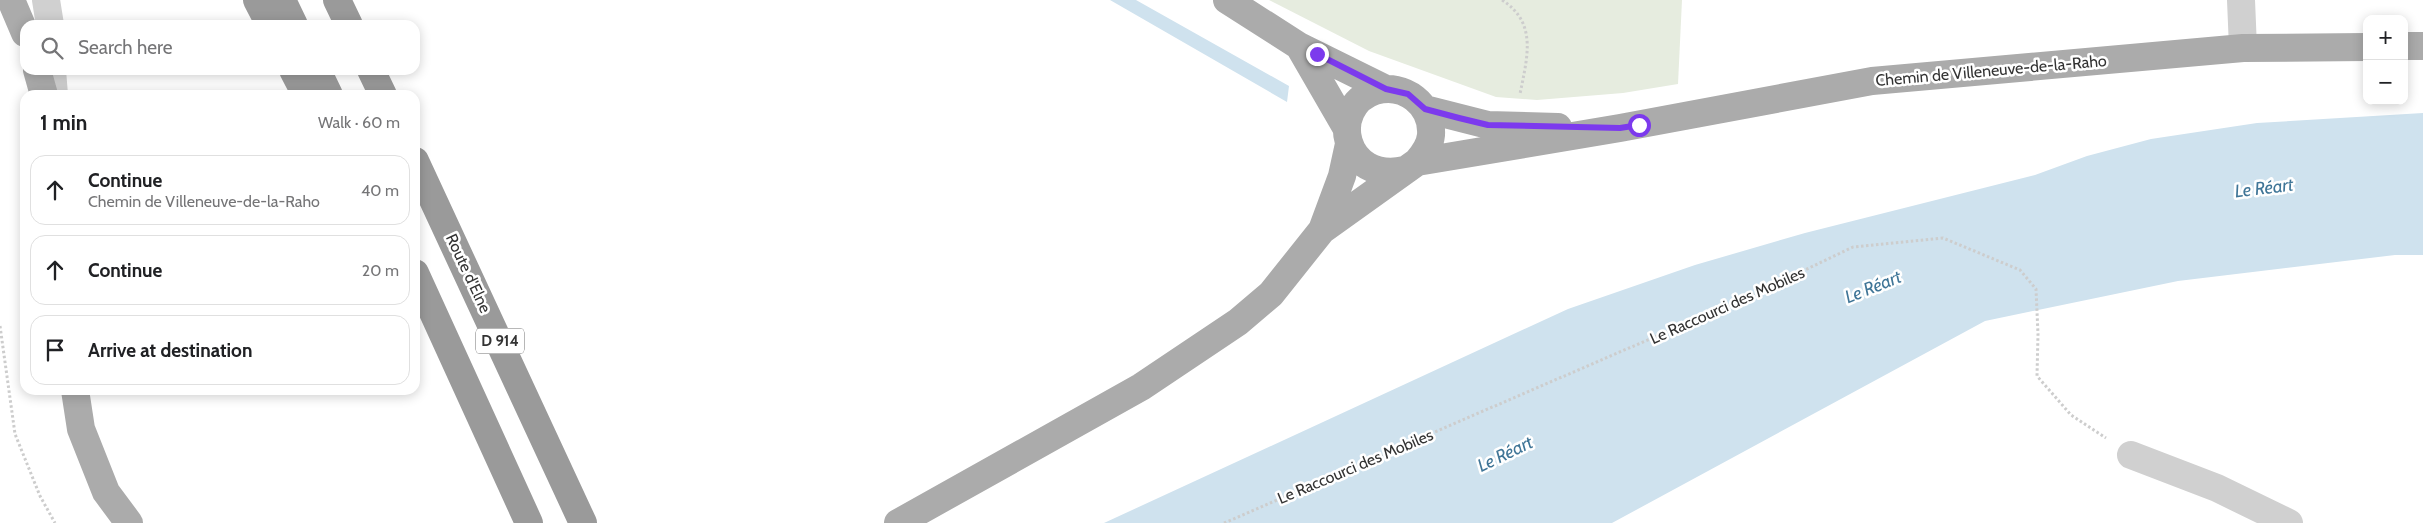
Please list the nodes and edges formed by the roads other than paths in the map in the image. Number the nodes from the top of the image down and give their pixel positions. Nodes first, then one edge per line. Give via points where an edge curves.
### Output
1 (10, 0) edge
2 (46, 0) edge
3 (257, 0) edge
4 (282, 0) edge
5 (336, 0) edge
6 (344, 0) edge
7 (1227, 0) edge
8 (2241, 0) edge
9 (49, 20) edge
10 (267, 20) edge
11 (292, 20) edge
12 (346, 20) edge
13 (353, 20) edge
14 (20, 22) edge
15 (1299, 46) junction
16 (2363, 46) edge
17 (2408, 46) edge
18 (2423, 46) edge
19 (2243, 48) junction
20 (38, 75) edge
21 (52, 75) edge
22 (296, 75) edge
23 (319, 75) edge
24 (374, 75) edge
25 (1386, 89) junction
26 (43, 90) edge
27 (54, 90) edge
28 (303, 90) edge
29 (327, 90) edge
30 (382, 90) edge
31 (1425, 109) junction
32 (1620, 128) junction
33 (1348, 136) junction
34 (1411, 166) junction
35 (420, 172) edge
36 (1322, 230) junction
37 (420, 284) edge
38 (420, 319) edge
39 (76, 395) edge
40 (2131, 455) road end
41 (129, 523) edge
42 (524, 523) edge
43 (529, 523) edge
44 (583, 523) edge
45 (898, 523) edge
46 (2289, 523) edge

1 - 14 main road
2 - 9 street
3 - 10 highway
4 - 11 highway
5 - 12 highway
6 - 13 highway
7 - 15 main road
8 - 19 street
15 - 25 main road
15 - 33 main road
16 - 19 main road, Chemin de Villeneuve-de-la-Raho
17 - 18 main road
19 - 32 main road, Chemin de Villeneuve-de-la-Raho via 1872,81
20 - 26 main road
21 - 27 street
22 - 28 highway
23 - 29 highway
24 - 30 highway
25 - 31 main road via 1408,94
25 - 33 main road via 1363,98 1349,117
31 - 32 main road, Chemin de Villeneuve-de-la-Raho via 1488,125
31 - 34 main road via 1431,137 1426,150
32 - 34 main road, Chemin de Villeneuve-de-la-Raho
33 - 34 main road via 1355,156 1365,166 1392,173
33 - 36 main road via 1342,176
34 - 36 main road
35 - 44 highway, Route d'Elne / D 914
36 - 45 main road via 1271,294 1238,322 1141,387
37 - 43 highway, D 914
38 - 42 highway
39 - 41 main road via 81,429 106,492
40 - 46 street via 2217,488

